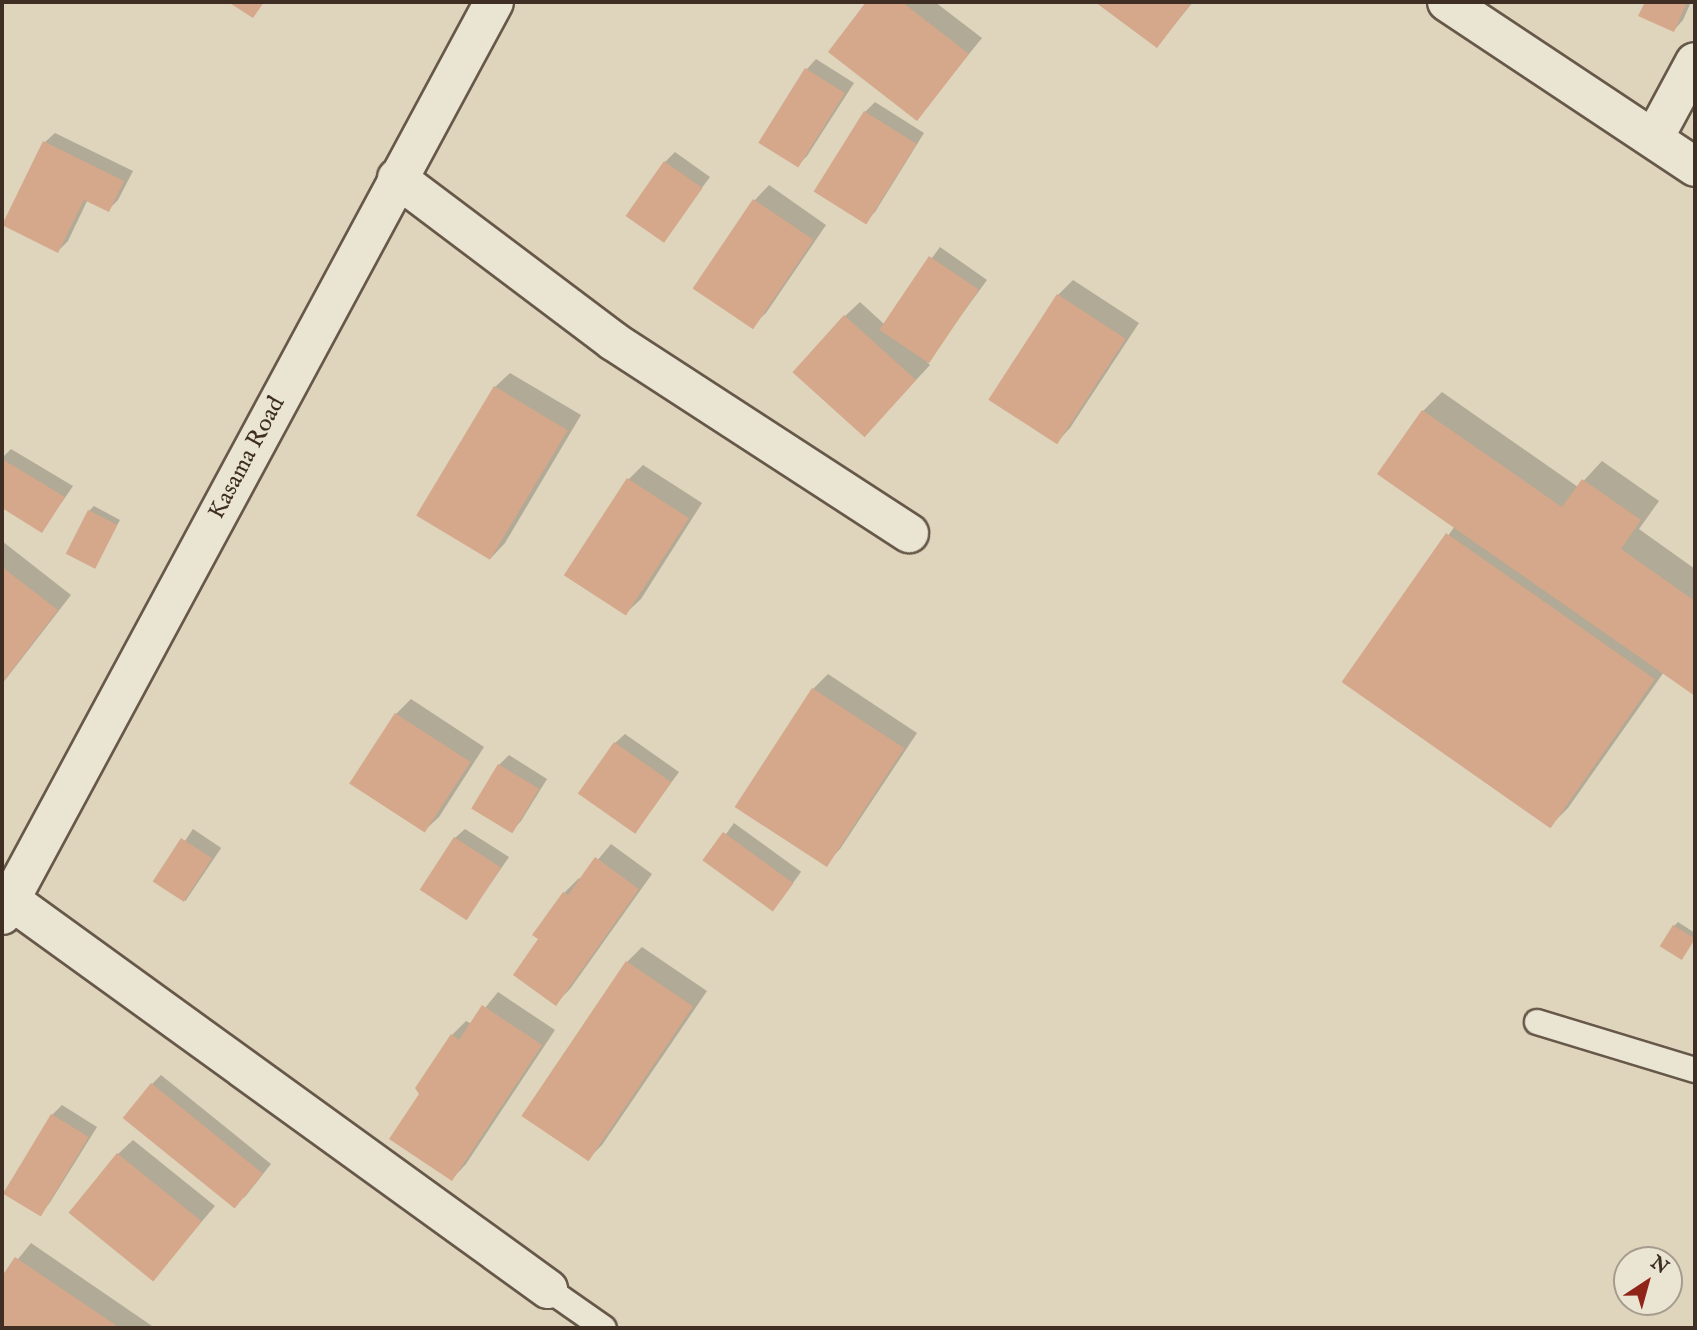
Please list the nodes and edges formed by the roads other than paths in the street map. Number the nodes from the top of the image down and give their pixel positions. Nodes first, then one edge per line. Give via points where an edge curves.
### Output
1 (494, 2) edge
2 (1447, 2) edge
3 (1695, 62) edge
4 (1654, 138) junction
5 (1695, 167) edge
6 (397, 178) junction
7 (909, 533) dead end
8 (5, 903) edge
9 (1537, 1021) dead end
10 (1695, 1070) edge
11 (548, 1290) joint
12 (604, 1328) edge

1 - 6 street, Kasama Road
2 - 4 street
3 - 4 street
4 - 5 street
6 - 7 street via 613,341
6 - 8 street, Kasama Road
8 - 11 street
9 - 10 lane
11 - 12 lane

